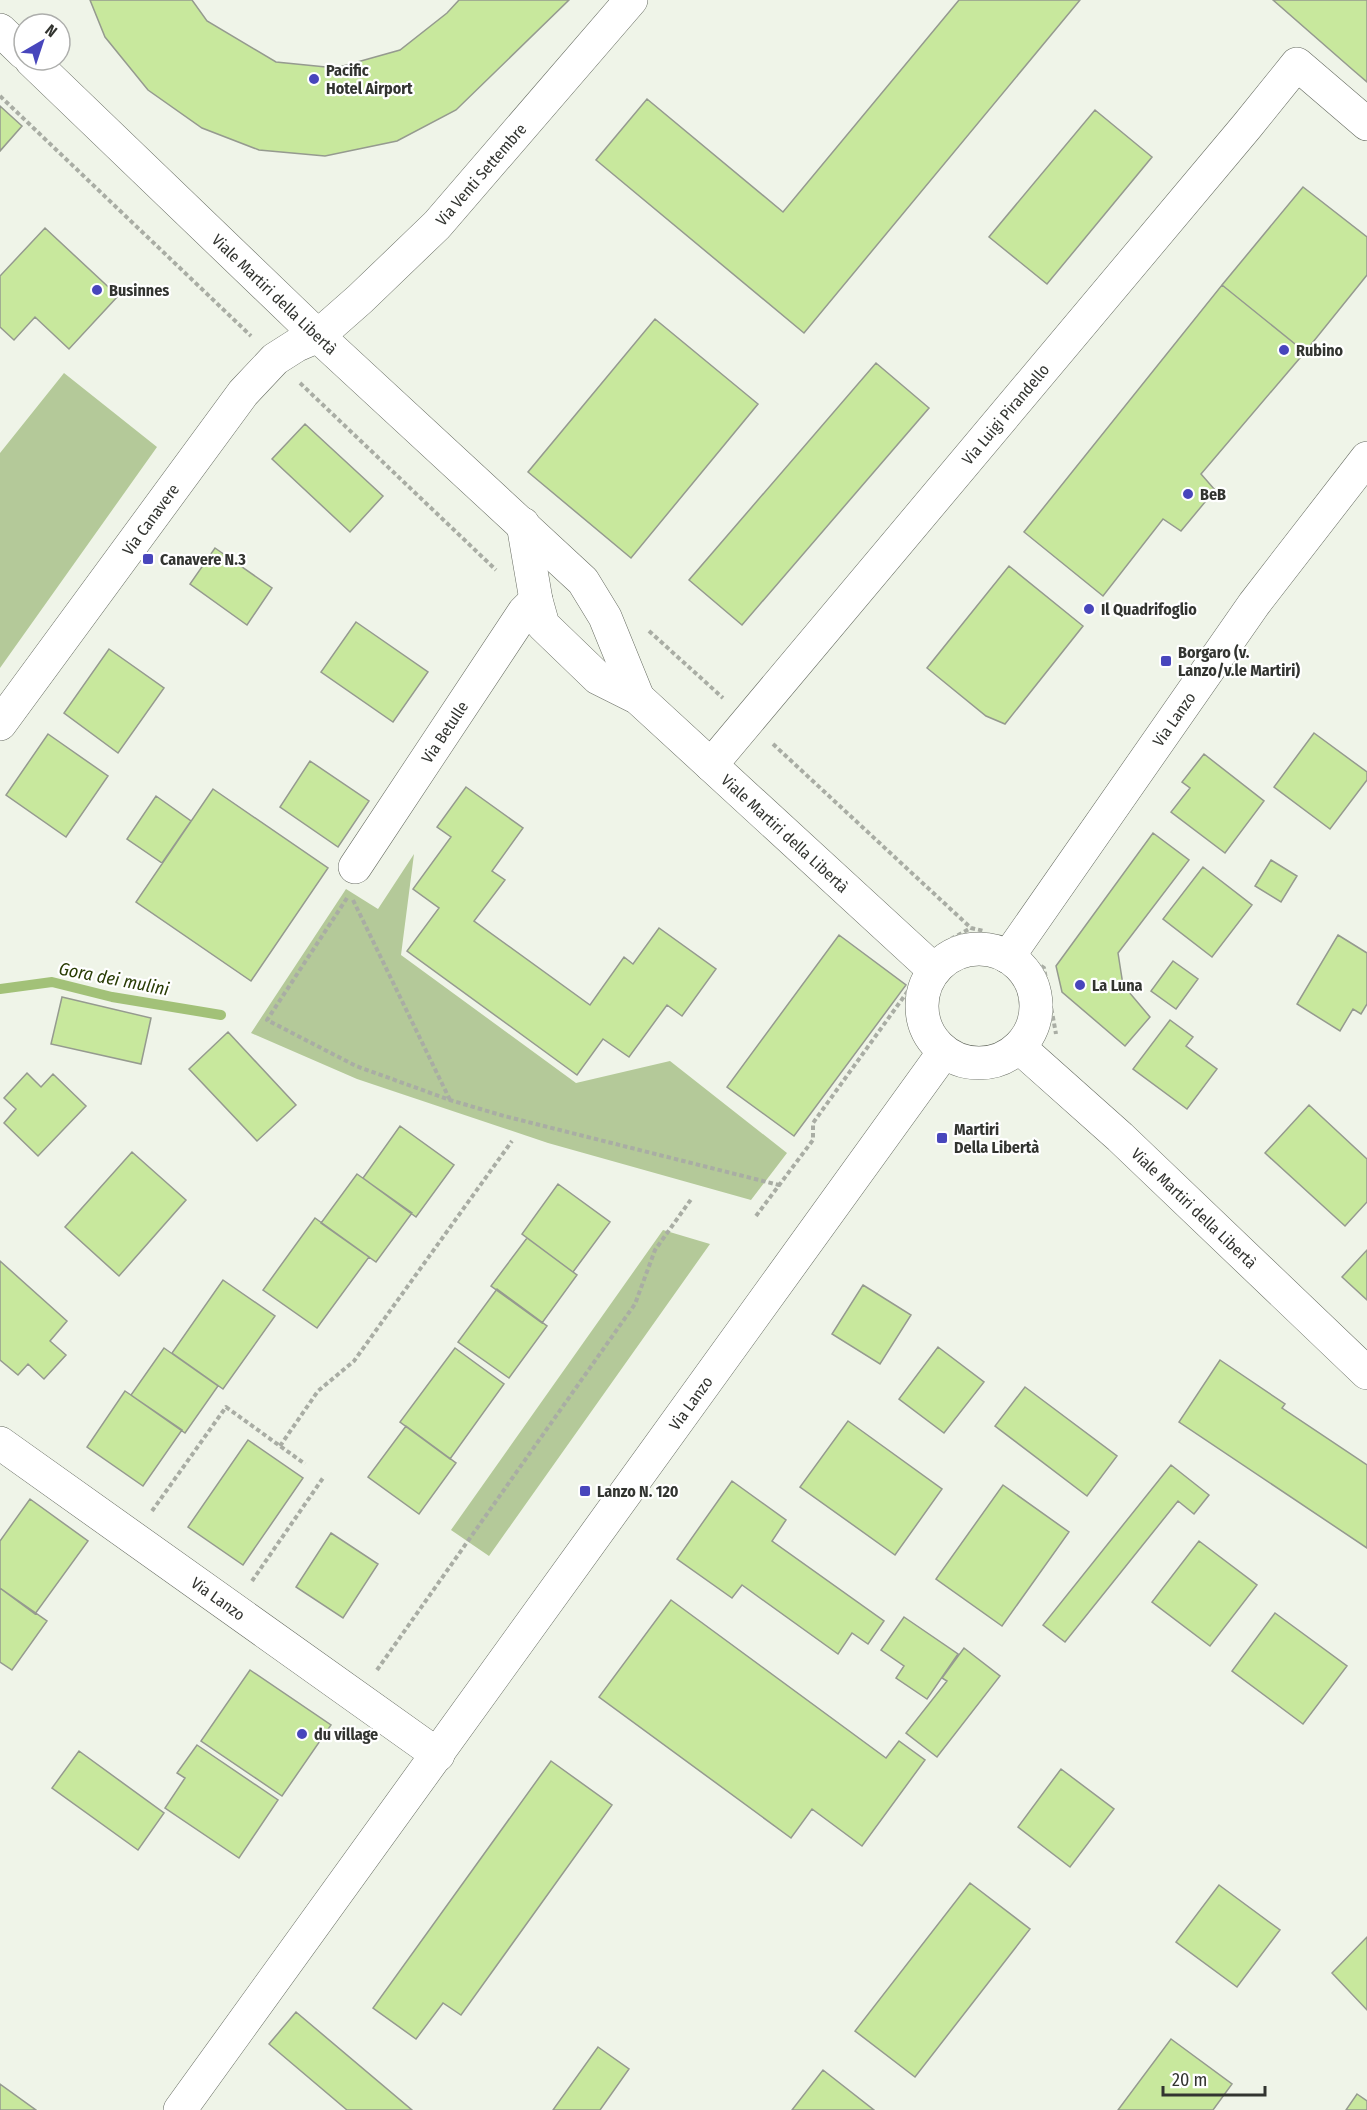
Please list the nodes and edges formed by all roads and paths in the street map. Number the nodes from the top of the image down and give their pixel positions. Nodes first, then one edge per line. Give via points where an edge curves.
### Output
1 (631, 0) edge
2 (0, 30) edge
3 (12, 42) edge
4 (43, 72) edge
5 (1367, 123) edge
6 (318, 336) junction
7 (1367, 458) edge
8 (524, 524) junction
9 (536, 600) junction
10 (638, 698) junction
11 (0, 724) edge
12 (711, 765) junction
13 (355, 867) dead end
14 (972, 928) dead end
15 (1008, 957) junction
16 (931, 967) junction
17 (1019, 1047) junction
18 (944, 1052) junction
19 (450, 1100) junction
20 (512, 1142) dead end
21 (780, 1185) junction
22 (692, 1198) dead end
23 (756, 1216) dead end
24 (1367, 1373) edge
25 (0, 1443) edge
26 (280, 1446) junction
27 (305, 1464) dead end
28 (323, 1478) dead end
29 (134, 1538) junction
30 (233, 1608) junction
31 (358, 1697) junction
32 (438, 1755) junction
33 (180, 2110) edge

1 - 6 street, Via Venti Settembre via 436,225
2 - 3 street
4 - 6 street, Viale Martiri della Libertà
5 - 12 street, Via Luigi Pirandello via 1297,64
6 - 8 street, Viale Martiri della Libertà
6 - 11 street, Via Canavere via 275,359 243,393
7 - 15 street, Via Lanzo via 1254,604
8 - 9 street, Viale Martiri della Libertà
8 - 10 street, Viale Martiri della Libertà via 583,581 605,617
9 - 10 street, Viale Martiri della Libertà via 543,625 598,678
9 - 13 street, Via Betulle via 524,612
10 - 12 street, Viale Martiri della Libertà
12 - 16 street, Viale Martiri della Libertà
14 - 16 path via 952,939
15 - 16 street via 977,949 961,952
15 - 17 street via 1022,968 1036,999 1030,1033
16 - 18 street via 922,1013 929,1035
16 - 21 path via 813,1123 813,1140
17 - 18 street via 1002,1059 982,1063 963,1061
17 - 24 street, Viale Martiri della Libertà via 1120,1137
18 - 32 street, Via Lanzo
19 - 19 path via 357,1066 267,1020 350,894
19 - 21 path
20 - 26 path via 354,1361 318,1391
21 - 23 path
22 - 31 path via 655,1250 635,1305
25 - 29 street, Via Lanzo
26 - 27 path
26 - 29 path via 226,1407
28 - 30 path
29 - 30 street, Via Lanzo
30 - 31 street, Via Lanzo
31 - 32 street, Via Lanzo
32 - 33 street, Via Lanzo

